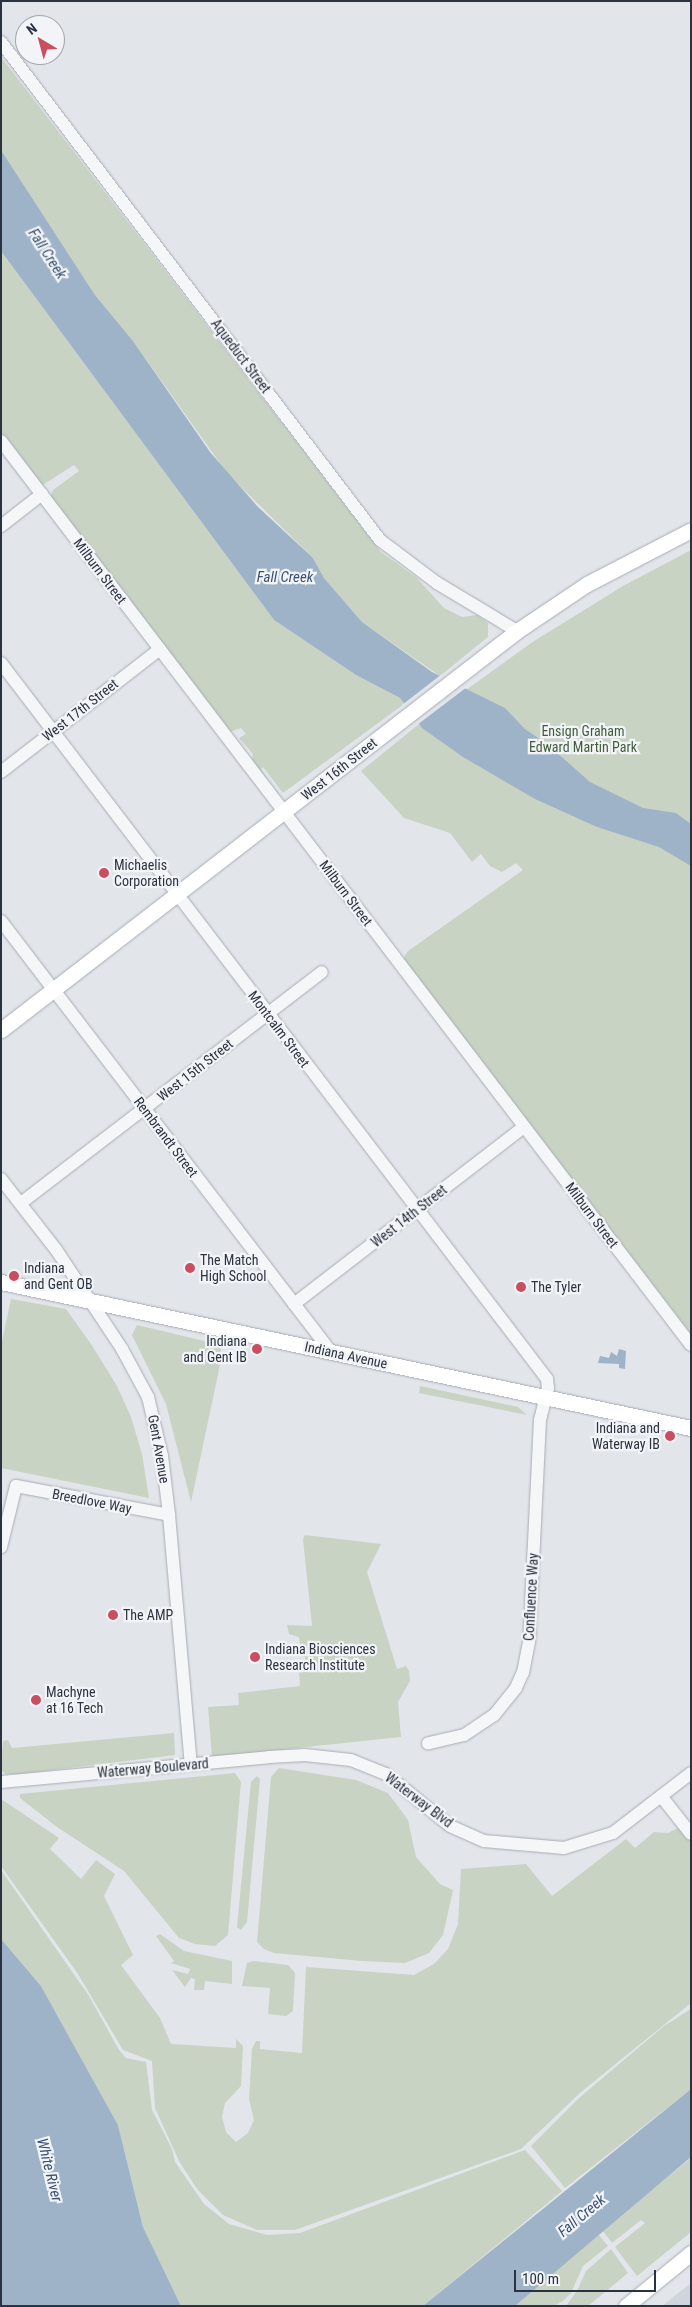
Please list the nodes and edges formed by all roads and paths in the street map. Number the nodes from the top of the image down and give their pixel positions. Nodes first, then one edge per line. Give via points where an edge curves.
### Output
1 (1, 42) edge
2 (1, 441) edge
3 (42, 494) junction
4 (1, 526) edge
5 (691, 530) edge
6 (516, 632) junction
7 (160, 649) junction
8 (1, 663) edge
9 (53, 731) junction
10 (1, 772) edge
11 (284, 812) junction
12 (176, 893) junction
13 (1, 921) edge
14 (322, 972) dead end
15 (53, 990) junction
16 (268, 1014) junction
17 (1, 1030) edge
18 (145, 1108) junction
19 (524, 1127) junction
20 (1, 1179) edge
21 (21, 1204) junction
22 (418, 1210) junction
23 (1, 1282) edge
24 (89, 1300) junction
25 (294, 1304) junction
26 (691, 1345) edge
27 (331, 1352) junction
28 (546, 1397) junction
29 (691, 1428) edge
30 (169, 1515) junction
31 (1, 1547) edge
32 (428, 1743) dead end
33 (305, 1755) joint
34 (191, 1764) junction
35 (691, 1774) edge
36 (1, 1782) edge
37 (661, 1796) junction
38 (691, 1834) edge
39 (691, 2254) edge
40 (626, 2306) edge

1 - 6 street, Aqueduct Street via 380,540 430,578
2 - 3 street, Milburn Street
3 - 4 street
3 - 7 street, Milburn Street
5 - 6 main road, West 16th Street via 599,578
6 - 11 main road, West 16th Street
7 - 9 street, West 17th Street
7 - 11 street, Milburn Street
8 - 9 street, Montcalm Street
9 - 10 street, West 17th Street
9 - 12 street, Montcalm Street
11 - 12 main road, West 16th Street
11 - 19 street, Milburn Street
12 - 15 main road, West 16th Street
12 - 16 street, Montcalm Street
13 - 15 street, Rembrandt Street
14 - 16 street, West 15th Street
15 - 17 main road, West 16th Street
15 - 18 street, Rembrandt Street
16 - 18 street, West 15th Street
16 - 22 street, Montcalm Street
18 - 21 street, West 15th Street
18 - 25 street, Rembrandt Street
19 - 22 street, West 14th Street
19 - 26 street, Milburn Street
20 - 21 street, Gent Avenue
21 - 24 street, Gent Avenue
22 - 25 street, West 14th Street
22 - 28 street, Montcalm Street via 547,1380
23 - 24 main road, Indiana Avenue
24 - 27 main road, Indiana Avenue
24 - 30 street, Gent Avenue via 137,1374 148,1397 162,1456
25 - 27 street, Rembrandt Street
27 - 28 main road, Indiana Avenue
28 - 29 main road, Indiana Avenue
28 - 32 street, Confluence Way via 540,1420 529,1642 523,1672 516,1688 494,1716 464,1735
30 - 31 street, Breedlove Way via 16,1486
30 - 34 street, Gent Avenue
33 - 34 street, Waterway Boulevard
33 - 37 street, Waterway Blvd via 351,1760 386,1774 450,1826 484,1841 528,1847 564,1848 613,1833
34 - 36 street, Waterway Boulevard
35 - 37 street, Waterway Blvd
37 - 38 street
39 - 40 main road

